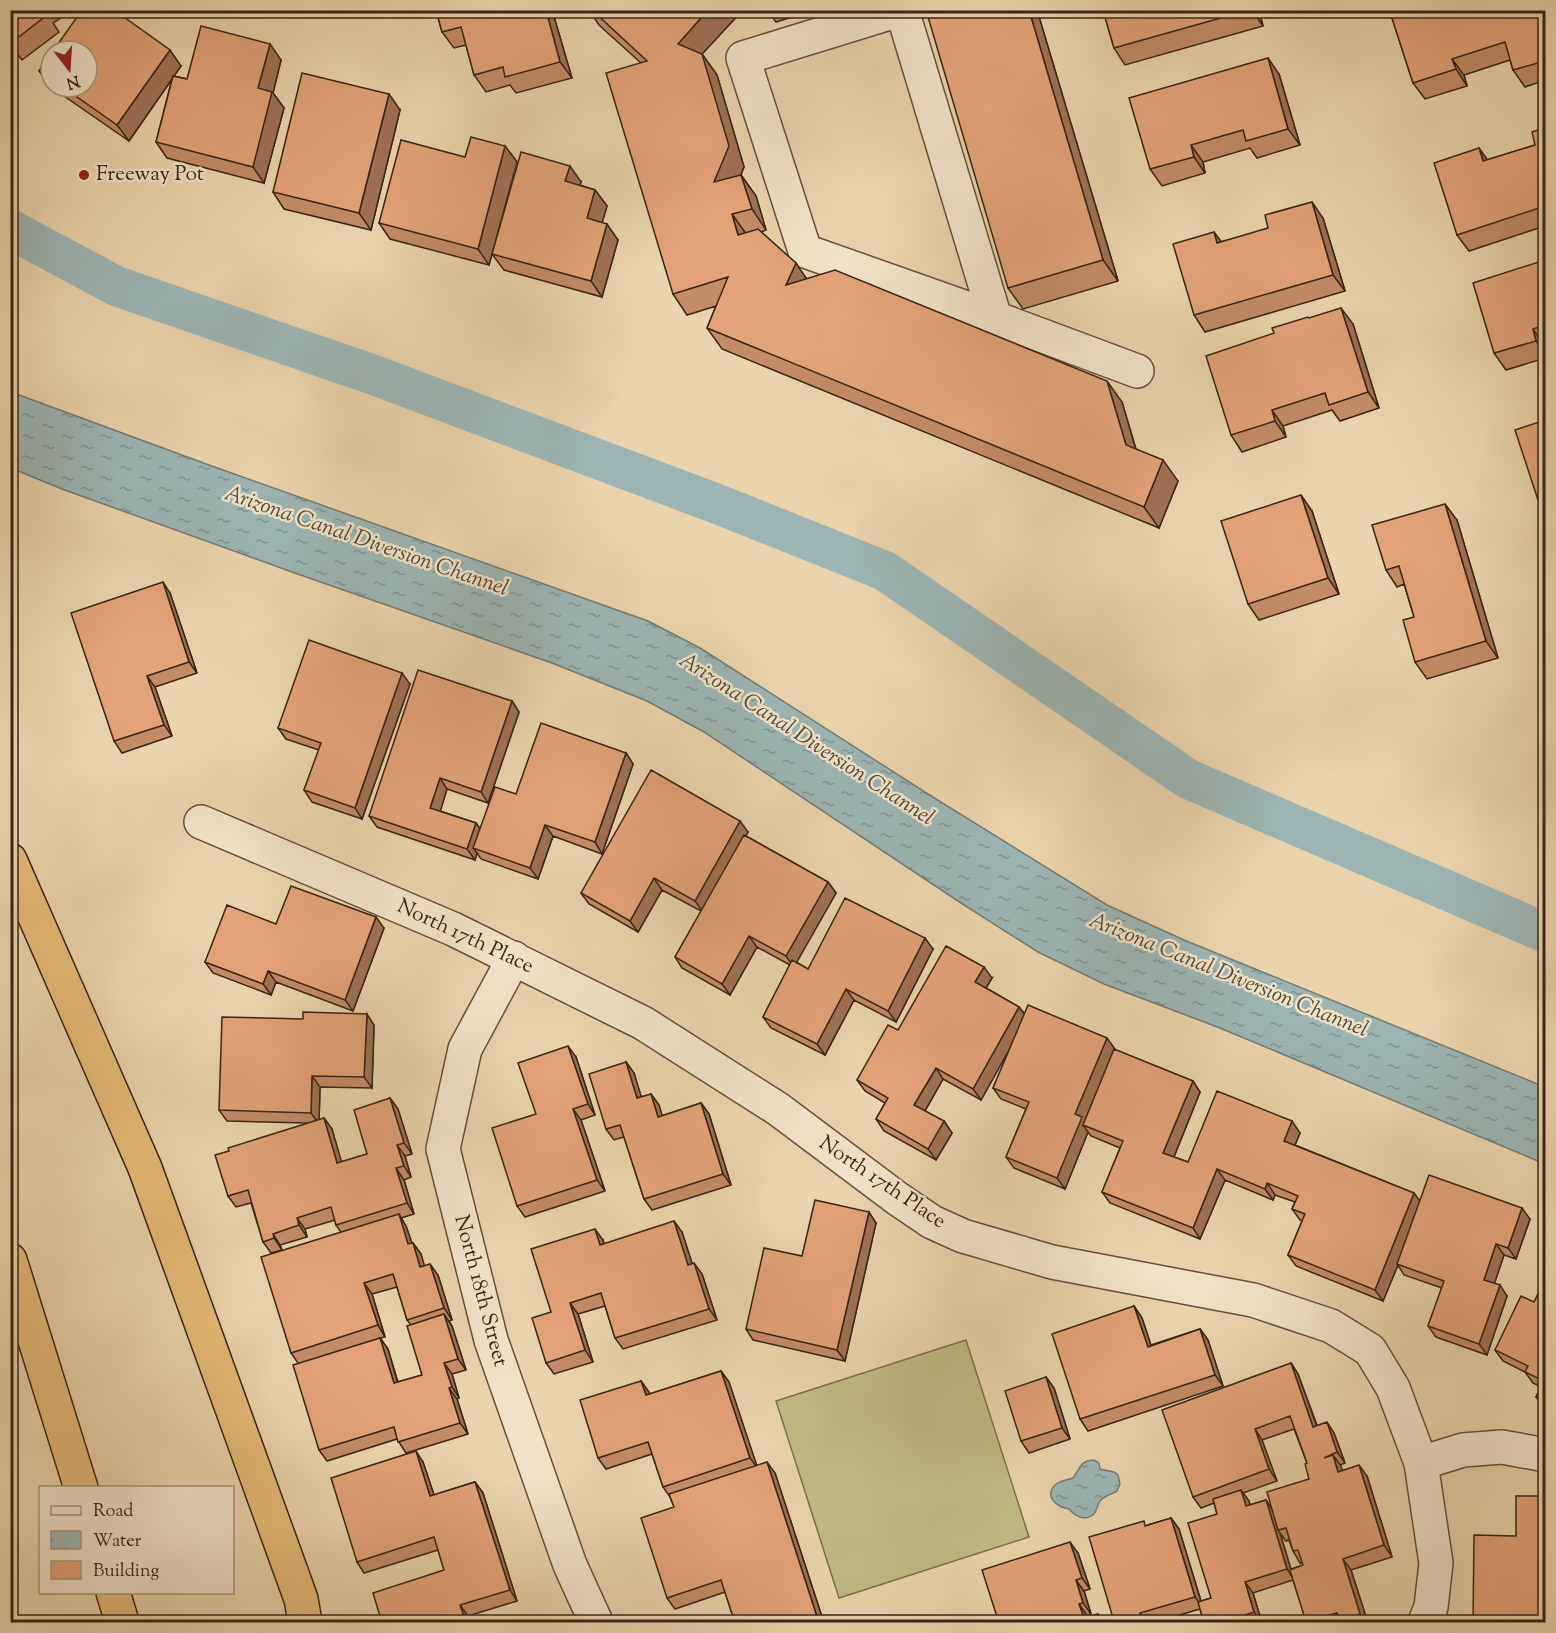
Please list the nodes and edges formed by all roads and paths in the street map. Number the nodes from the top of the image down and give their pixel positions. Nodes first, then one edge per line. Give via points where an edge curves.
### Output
1 (901, 10) edge
2 (995, 318) junction
3 (1137, 371) dead end
4 (201, 822) dead end
5 (10, 860) edge
6 (514, 958) junction
7 (10, 1260) edge
8 (1545, 1455) edge
9 (1421, 1463) junction
10 (80, 1486) edge
11 (113, 1594) edge
12 (122, 1623) edge
13 (305, 1623) edge
14 (596, 1623) edge
15 (1425, 1623) edge

1 - 2 street
1 - 2 street via 743,58 805,251
2 - 3 street
4 - 6 street, North 17th Place
5 - 13 highway via 145,1168 301,1599
6 - 9 street, North 17th Place via 643,1023 778,1109 932,1222 963,1236 1052,1262 1253,1300 1331,1326 1370,1350 1393,1388
6 - 14 street, North 18th Street via 465,1049 443,1149 491,1340 570,1565
7 - 10 highway
8 - 9 street via 1502,1447 1463,1450
9 - 15 street, North 17th Place via 1436,1563 1431,1607
11 - 12 highway

